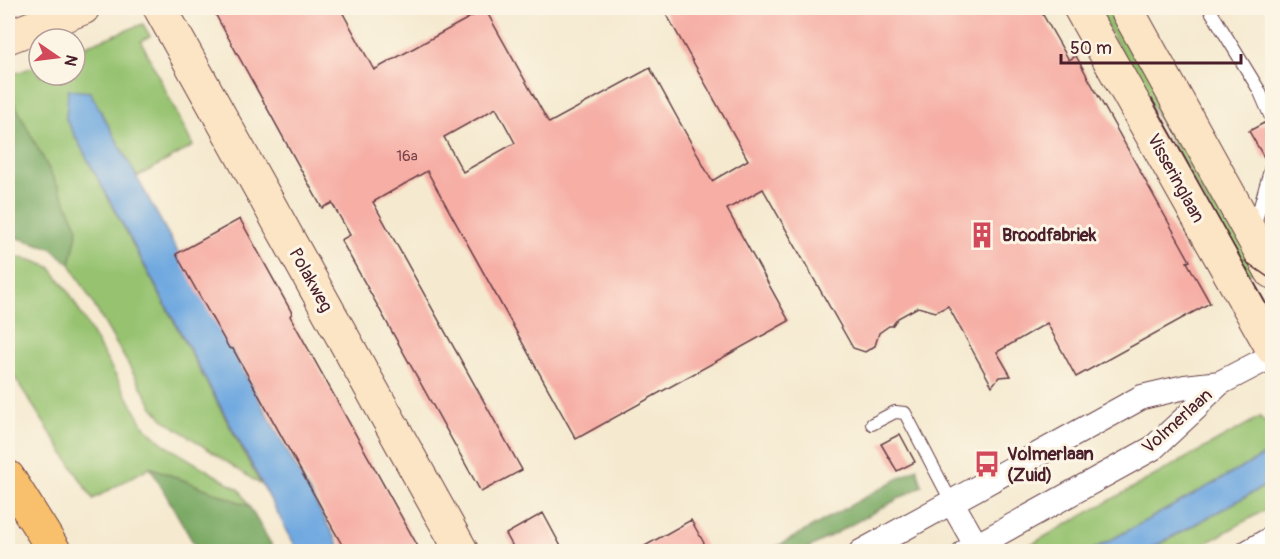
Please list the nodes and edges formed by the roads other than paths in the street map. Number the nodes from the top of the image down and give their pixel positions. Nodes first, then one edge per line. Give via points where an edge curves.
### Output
1 (83, 8) edge
2 (160, 8) edge
3 (1080, 8) edge
4 (1126, 8) edge
5 (1209, 8) edge
6 (8, 37) edge
7 (1272, 120) edge
8 (1272, 163) edge
9 (1252, 235) junction
10 (1272, 272) edge
11 (1272, 348) edge
12 (1272, 356) edge
13 (1220, 383) junction
14 (872, 424) dead end
15 (8, 477) edge
16 (951, 501) junction
17 (1272, 538) edge
18 (971, 548) edge
19 (55, 552) edge
20 (462, 552) edge
21 (861, 552) edge
22 (1248, 552) edge

1 - 6 street
2 - 20 street, Polakweg
3 - 11 street, Visseringlaan
4 - 9 street
5 - 7 lane via 1259,90
8 - 9 lane
9 - 10 street
12 - 13 street, Volmerlaan
13 - 16 street, Volmerlaan via 1142,397
13 - 18 street, Volmerlaan via 1153,447
14 - 16 lane via 895,412 905,413
15 - 19 highway
16 - 18 street, Volmerlaan
16 - 21 street, Volmerlaan
17 - 22 street

